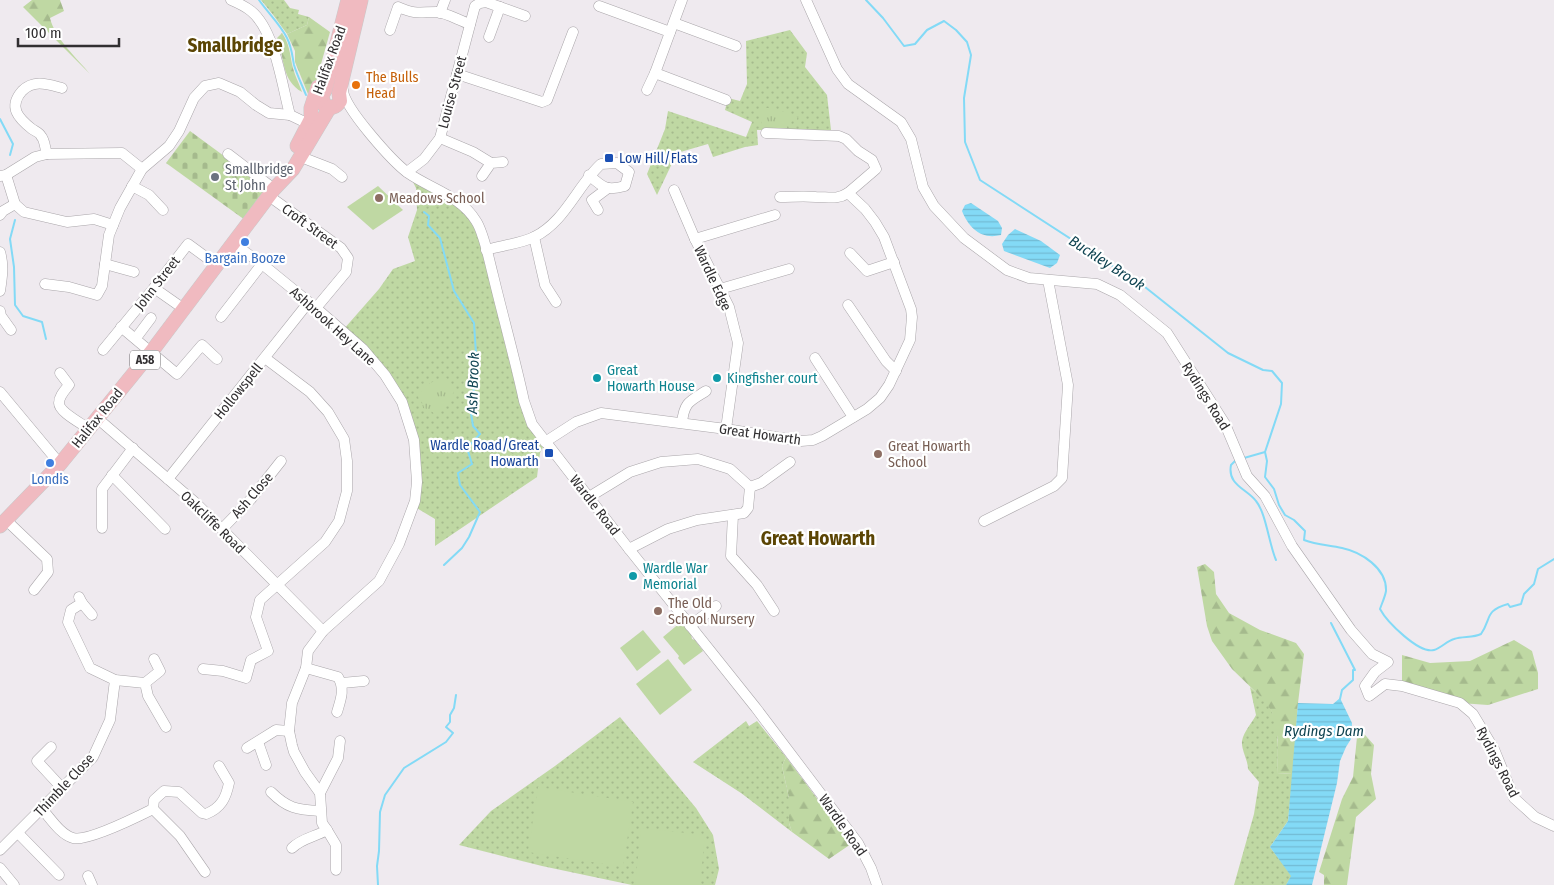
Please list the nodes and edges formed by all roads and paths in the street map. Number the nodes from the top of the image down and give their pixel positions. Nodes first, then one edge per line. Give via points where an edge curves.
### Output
1 (231, 0) edge
2 (348, 0) edge
3 (361, 0) edge
4 (445, 0) edge
5 (682, 0) edge
6 (806, 0) edge
7 (599, 6) dead end
8 (500, 7) junction
9 (440, 13) junction
10 (526, 16) dead end
11 (343, 21) junction
12 (470, 24) junction
13 (672, 27) junction
14 (390, 30) dead end
15 (573, 32) dead end
16 (489, 37) dead end
17 (736, 46) dead end
18 (655, 73) junction
19 (457, 74) junction
20 (62, 88) dead end
21 (647, 90) dead end
22 (334, 100) junction
23 (726, 100) dead end
24 (290, 115) junction
25 (312, 124) junction
26 (766, 133) dead end
27 (440, 138) junction
28 (47, 154) junction
29 (228, 154) dead end
30 (301, 157) junction
31 (504, 162) dead end
32 (491, 163) junction
33 (142, 168) junction
34 (407, 172) junction
35 (3, 176) edge
36 (482, 176) dead end
37 (589, 176) junction
38 (342, 177) dead end
39 (132, 186) junction
40 (608, 188) junction
41 (274, 190) junction
42 (674, 190) dead end
43 (848, 194) junction
44 (780, 197) dead end
45 (16, 204) junction
46 (163, 210) dead end
47 (598, 210) dead end
48 (0, 215) edge
49 (776, 215) dead end
50 (113, 225) junction
51 (534, 237) junction
52 (695, 239) junction
53 (234, 244) junction
54 (486, 250) junction
55 (0, 252) edge
56 (850, 253) dead end
57 (894, 262) junction
58 (105, 264) junction
59 (262, 264) junction
60 (218, 266) junction
61 (789, 269) dead end
62 (134, 272) dead end
63 (1048, 280) junction
64 (45, 284) dead end
65 (154, 288) junction
66 (720, 290) junction
67 (0, 291) edge
68 (556, 302) dead end
69 (848, 305) dead end
70 (312, 306) junction
71 (184, 309) junction
72 (0, 311) edge
73 (221, 317) dead end
74 (151, 318) dead end
75 (121, 327) junction
76 (11, 330) dead end
77 (136, 338) junction
78 (103, 350) dead end
79 (152, 351) junction
80 (265, 358) junction
81 (815, 358) dead end
82 (217, 359) dead end
83 (896, 370) junction
84 (60, 373) dead end
85 (706, 391) dead end
86 (0, 392) edge
87 (853, 417) junction
88 (93, 423) junction
89 (682, 423) junction
90 (726, 429) junction
91 (545, 442) junction
92 (133, 448) junction
93 (281, 461) dead end
94 (790, 462) dead end
95 (60, 464) junction
96 (112, 475) junction
97 (168, 479) junction
98 (750, 487) junction
99 (589, 497) junction
100 (733, 515) junction
101 (3, 519) edge
102 (984, 520) dead end
103 (102, 528) dead end
104 (165, 529) dead end
105 (222, 529) junction
106 (629, 549) junction
107 (277, 585) junction
108 (34, 590) dead end
109 (716, 606) dead end
110 (774, 611) dead end
111 (92, 615) dead end
112 (690, 626) junction
113 (323, 631) junction
114 (154, 659) dead end
115 (306, 668) junction
116 (203, 669) dead end
117 (115, 680) junction
118 (364, 681) dead end
119 (145, 683) junction
120 (342, 683) junction
121 (337, 712) dead end
122 (166, 727) dead end
123 (289, 731) junction
124 (340, 741) dead end
125 (258, 742) junction
126 (50, 747) dead end
127 (247, 748) dead end
128 (266, 764) dead end
129 (219, 766) dead end
130 (62, 788) junction
131 (271, 792) dead end
132 (320, 793) junction
133 (153, 809) junction
134 (42, 810) junction
135 (320, 811) junction
136 (1554, 826) edge
137 (327, 830) junction
138 (18, 833) junction
139 (292, 848) dead end
140 (0, 850) edge
141 (0, 868) edge
142 (336, 870) dead end
143 (205, 872) dead end
144 (59, 875) dead end
145 (14, 885) edge
146 (877, 885) edge

1 - 24 street via 251,11 264,25
2 - 11 highway, Halifax Road / A58
3 - 22 highway, Halifax Road / A58 via 345,70
4 - 9 street
5 - 13 street
6 - 63 street, Rydings Road via 837,69 848,84 901,122 911,139 923,187 934,206 964,238 1007,270 1029,278
7 - 13 street
8 - 10 street
8 - 12 street, Louise Street via 480,3 475,6
8 - 16 street
9 - 12 street
9 - 14 street via 411,13 398,7
11 - 22 highway, A58
11 - 25 highway, Halifax Road / A58 via 337,29 311,108
12 - 19 street, Louise Street
13 - 17 street
13 - 18 street
15 - 19 street via 547,100 542,102
18 - 21 street
18 - 23 street
19 - 27 street, Louise Street
20 - 28 street via 39,82 27,86 17,97 15,105 16,113 25,124 42,136
22 - 25 highway, Halifax Road / A58
22 - 34 street, Wardle Road via 356,116
24 - 25 street
24 - 33 street via 269,113 240,92 219,84 205,86 194,98 169,146
25 - 30 highway, Halifax Road / A58
25 - 41 highway, Halifax Road / A58
26 - 43 street via 833,134 846,139 872,160 876,169
27 - 32 street
27 - 34 street, Louise Street via 424,159
28 - 33 street via 122,153
28 - 35 street via 35,157
29 - 41 street
30 - 38 street via 332,169
30 - 41 highway, Halifax Road / A58
31 - 32 street
32 - 36 street
33 - 39 street
34 - 54 street, Wardle Road via 451,196 464,207 476,221
35 - 45 street
37 - 40 street
37 - 40 street via 601,164 618,163 629,172 625,186
37 - 51 street via 559,219
39 - 46 street
39 - 50 street
40 - 47 street via 592,200
41 - 53 highway, Halifax Road / A58
41 - 70 street, Croft Street via 341,248 348,258 346,272
42 - 52 street, Wardle Edge
43 - 44 street via 832,199
43 - 57 street, Great Howarth via 865,208 875,222
45 - 48 street
45 - 50 street via 24,212 67,222 94,219
49 - 52 street
50 - 58 street
51 - 54 street
51 - 68 street via 546,285
52 - 66 street, Wardle Edge
53 - 59 street, Ashbrook Hey Lane
53 - 60 highway, Halifax Road / A58
54 - 91 street, Wardle Road via 527,412
55 - 67 street via 3,276
56 - 57 street via 867,271
57 - 83 street, Great Howarth via 912,317 910,340
58 - 62 street
58 - 64 street via 102,286 97,295
59 - 70 street, Ashbrook Hey Lane
59 - 73 street
60 - 65 street, John Street via 188,244
60 - 71 highway, Halifax Road / A58
61 - 66 street
63 - 102 street via 1068,385 1062,478 1054,486
63 - 136 street, Rydings Road via 1097,284 1120,295 1167,333 1225,424 1247,476 1265,496 1292,546 1351,630 1372,654 1388,662 1365,686 1369,696 1385,684 1458,702 1473,714 1494,749 1514,798 1535,817
65 - 71 street
65 - 75 street, John Street
66 - 90 street, Wardle Edge via 729,307 738,343
69 - 83 street via 886,361
70 - 80 street, Hollowspell
70 - 113 street, Ashbrook Hey Lane via 363,349 402,402 414,440 417,482 415,501 399,544 379,581
71 - 79 highway, Halifax Road / A58
72 - 76 street
74 - 77 street
75 - 77 street
75 - 78 street, John Street
77 - 79 street
79 - 82 street via 177,374 202,345
79 - 88 highway, Halifax Road / A58
80 - 97 street, Hollowspell
80 - 107 street via 310,392 328,412 344,439 347,461 347,491 339,521 325,542
81 - 87 street
83 - 87 street, Great Howarth via 880,398
84 - 88 street, Oakcliffe Road via 69,385 59,403 62,410
85 - 89 street via 686,404
86 - 95 street
87 - 90 street, Great Howarth via 813,440
88 - 92 street, Oakcliffe Road
88 - 95 highway, Halifax Road / A58
89 - 90 street, Great Howarth
89 - 91 street, Great Howarth via 601,413 576,422
91 - 99 street, Wardle Road
92 - 96 street
92 - 97 street, Oakcliffe Road
93 - 105 street, Ash Close
94 - 98 street
95 - 101 highway, Halifax Road / A58
96 - 103 street via 102,489
96 - 104 street
97 - 105 street, Oakcliffe Road
98 - 99 street via 730,469 698,459 661,462 630,472
98 - 100 street via 748,508 744,513
99 - 106 street, Wardle Road
100 - 106 street via 697,520 668,529
100 - 110 street via 731,556 757,585
101 - 108 street via 47,559 48,572
105 - 107 street, Oakcliffe Road
106 - 112 street, Wardle Road
107 - 113 street, Oakcliffe Road
107 - 116 street via 260,600 256,617 268,651 252,660 246,678
109 - 112 street
111 - 117 street via 81,600 71,610 68,622 90,668
112 - 146 street, Wardle Road via 858,843
113 - 115 street, Ashbrook Hey Lane via 308,651
114 - 119 street via 160,671
115 - 120 street via 338,677
115 - 123 street, Ashbrook Hey Lane via 292,703
117 - 119 street
117 - 130 street, Thimble Close via 110,720 93,757
118 - 120 street
119 - 122 street via 148,696
120 - 121 street via 343,692
123 - 125 street via 276,730
123 - 132 street via 294,752
124 - 132 street via 338,758
125 - 127 street
125 - 128 street
126 - 130 street via 38,761
129 - 133 street via 229,783 222,804 212,811 202,813 178,792 164,791 154,800
130 - 134 street, Thimble Close
131 - 135 street via 298,810
132 - 135 street
133 - 134 street via 87,837 75,838 63,833
133 - 143 street via 180,836
134 - 138 street, Thimble Close
135 - 137 street
137 - 139 street via 300,840
137 - 142 street via 336,845
138 - 140 street, Thimble Close
138 - 144 street
141 - 145 street

